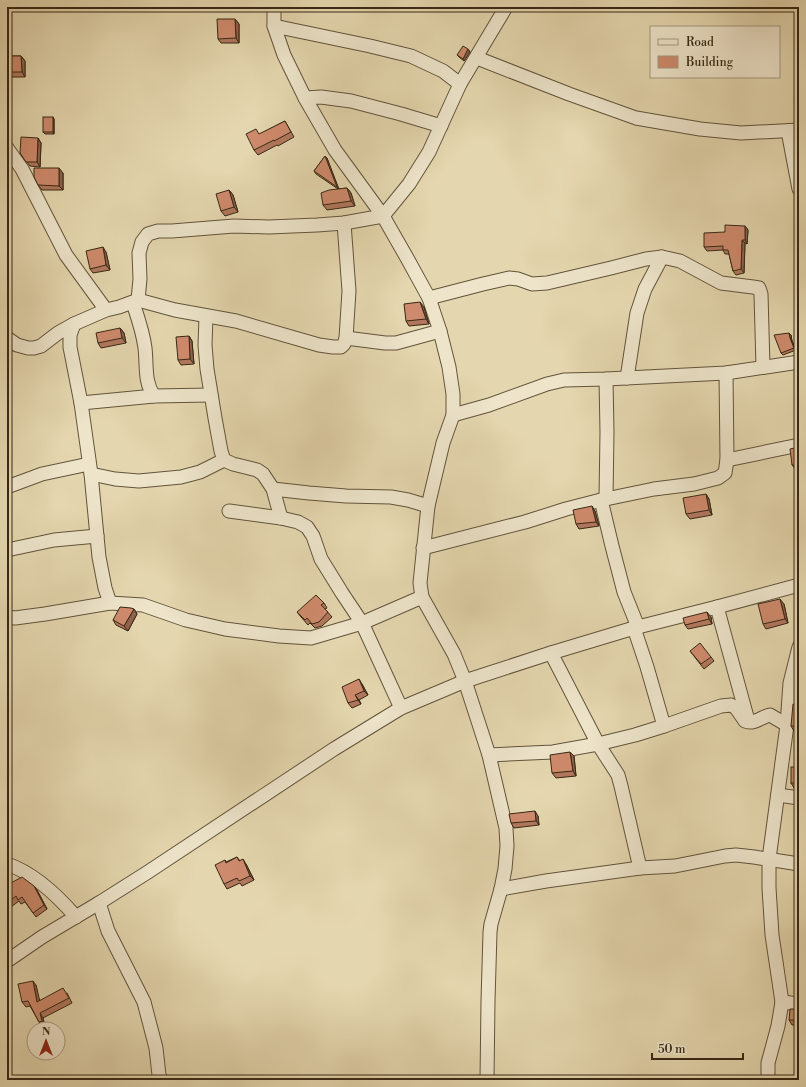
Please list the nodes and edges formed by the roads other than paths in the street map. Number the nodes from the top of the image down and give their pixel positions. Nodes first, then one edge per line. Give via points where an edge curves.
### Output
1 (274, 7) edge
2 (506, 7) edge
3 (274, 26) junction
4 (476, 58) junction
5 (460, 84) junction
6 (305, 98) junction
7 (441, 126) junction
8 (793, 130) edge
9 (7, 148) edge
10 (799, 188) edge
11 (383, 216) junction
12 (344, 223) junction
13 (662, 257) junction
14 (429, 298) junction
15 (136, 302) junction
16 (106, 310) junction
17 (206, 317) junction
18 (74, 324) junction
19 (440, 332) junction
20 (7, 338) edge
21 (346, 338) junction
22 (799, 362) edge
23 (762, 367) junction
24 (726, 373) junction
25 (627, 378) junction
26 (606, 379) junction
27 (211, 395) junction
28 (154, 396) junction
29 (81, 403) junction
30 (453, 415) junction
31 (799, 445) edge
32 (224, 460) junction
33 (727, 460) junction
34 (90, 469) junction
35 (7, 487) edge
36 (273, 489) junction
37 (604, 499) junction
38 (428, 506) junction
39 (228, 511) dead end
40 (281, 518) junction
41 (97, 536) junction
42 (423, 548) junction
43 (7, 550) edge
44 (799, 584) edge
45 (422, 597) junction
46 (110, 603) junction
47 (717, 607) junction
48 (7, 617) edge
49 (362, 623) junction
50 (636, 628) junction
51 (799, 647) edge
52 (551, 653) junction
53 (465, 681) junction
54 (400, 708) junction
55 (748, 723) junction
56 (787, 725) junction
57 (664, 726) junction
58 (598, 744) junction
59 (489, 755) junction
60 (778, 795) junction
61 (799, 798) edge
62 (769, 859) junction
63 (7, 864) edge
64 (799, 864) edge
65 (640, 868) junction
66 (501, 889) junction
67 (98, 903) junction
68 (76, 917) junction
69 (7, 961) edge
70 (782, 1002) junction
71 (799, 1004) edge
72 (161, 1080) edge
73 (488, 1080) edge
74 (768, 1080) edge

1 - 3 street
2 - 4 street
3 - 5 street via 411,56 443,71
3 - 6 street
4 - 5 street
4 - 8 street via 636,118 741,133
5 - 7 street
6 - 7 street via 321,97 351,101
6 - 11 street via 335,150
7 - 11 street via 429,152 409,184
8 - 10 street
9 - 16 street via 22,169 66,255
11 - 12 street
11 - 14 street
12 - 15 street via 234,226 158,231 148,234 139,253 140,280
12 - 21 street via 349,291
13 - 14 street via 547,283 532,284 509,278
13 - 23 street via 680,262 721,283 759,288 762,294
13 - 25 street via 645,289 637,313
14 - 19 street
15 - 16 street
15 - 17 street
15 - 28 street via 148,383
16 - 18 street
17 - 21 street via 236,321 319,345 341,347
17 - 27 street via 205,345
18 - 20 street via 34,348 17,345
18 - 29 street via 70,347
19 - 21 street via 396,343
19 - 30 street via 449,367
22 - 23 street
23 - 24 street
24 - 25 street
24 - 33 street
25 - 26 street
26 - 30 street via 564,380 489,406
26 - 37 street
27 - 28 street
27 - 32 street
28 - 29 street
29 - 34 street
30 - 38 street via 443,443
31 - 33 street
32 - 34 street via 200,472 181,477 139,480 114,479
32 - 36 street via 257,470 263,474
33 - 37 street via 725,473 718,478
34 - 35 street via 42,474
34 - 41 street
36 - 38 street via 391,497
36 - 40 street
37 - 42 street
37 - 50 street via 612,546
38 - 42 street
39 - 40 street
40 - 49 street via 307,527 321,559
41 - 43 street via 54,540
41 - 46 street via 105,588
42 - 45 street via 420,583
44 - 47 street
45 - 49 street
45 - 53 street via 454,654
46 - 48 street via 45,614
46 - 49 street via 143,604 186,620 225,629 279,636 311,638
47 - 50 street
47 - 55 street
49 - 54 street
50 - 52 street
50 - 57 street
51 - 56 street via 790,683
52 - 53 street
52 - 58 street
53 - 54 street
53 - 59 street
54 - 67 street
55 - 56 street via 770,715
55 - 57 street via 736,708 727,705
56 - 60 street
57 - 58 street
58 - 59 street via 552,752
58 - 65 street via 618,776
59 - 66 street via 506,828 507,846
60 - 61 street
60 - 62 street
62 - 64 street
62 - 65 street via 736,855 675,866
62 - 70 street via 772,935
63 - 68 street via 27,873 66,905
65 - 66 street
66 - 73 street via 490,932
67 - 68 street
67 - 72 street via 108,931 144,1002 151,1024
68 - 69 street via 42,936
70 - 71 street
70 - 74 street via 768,1063

